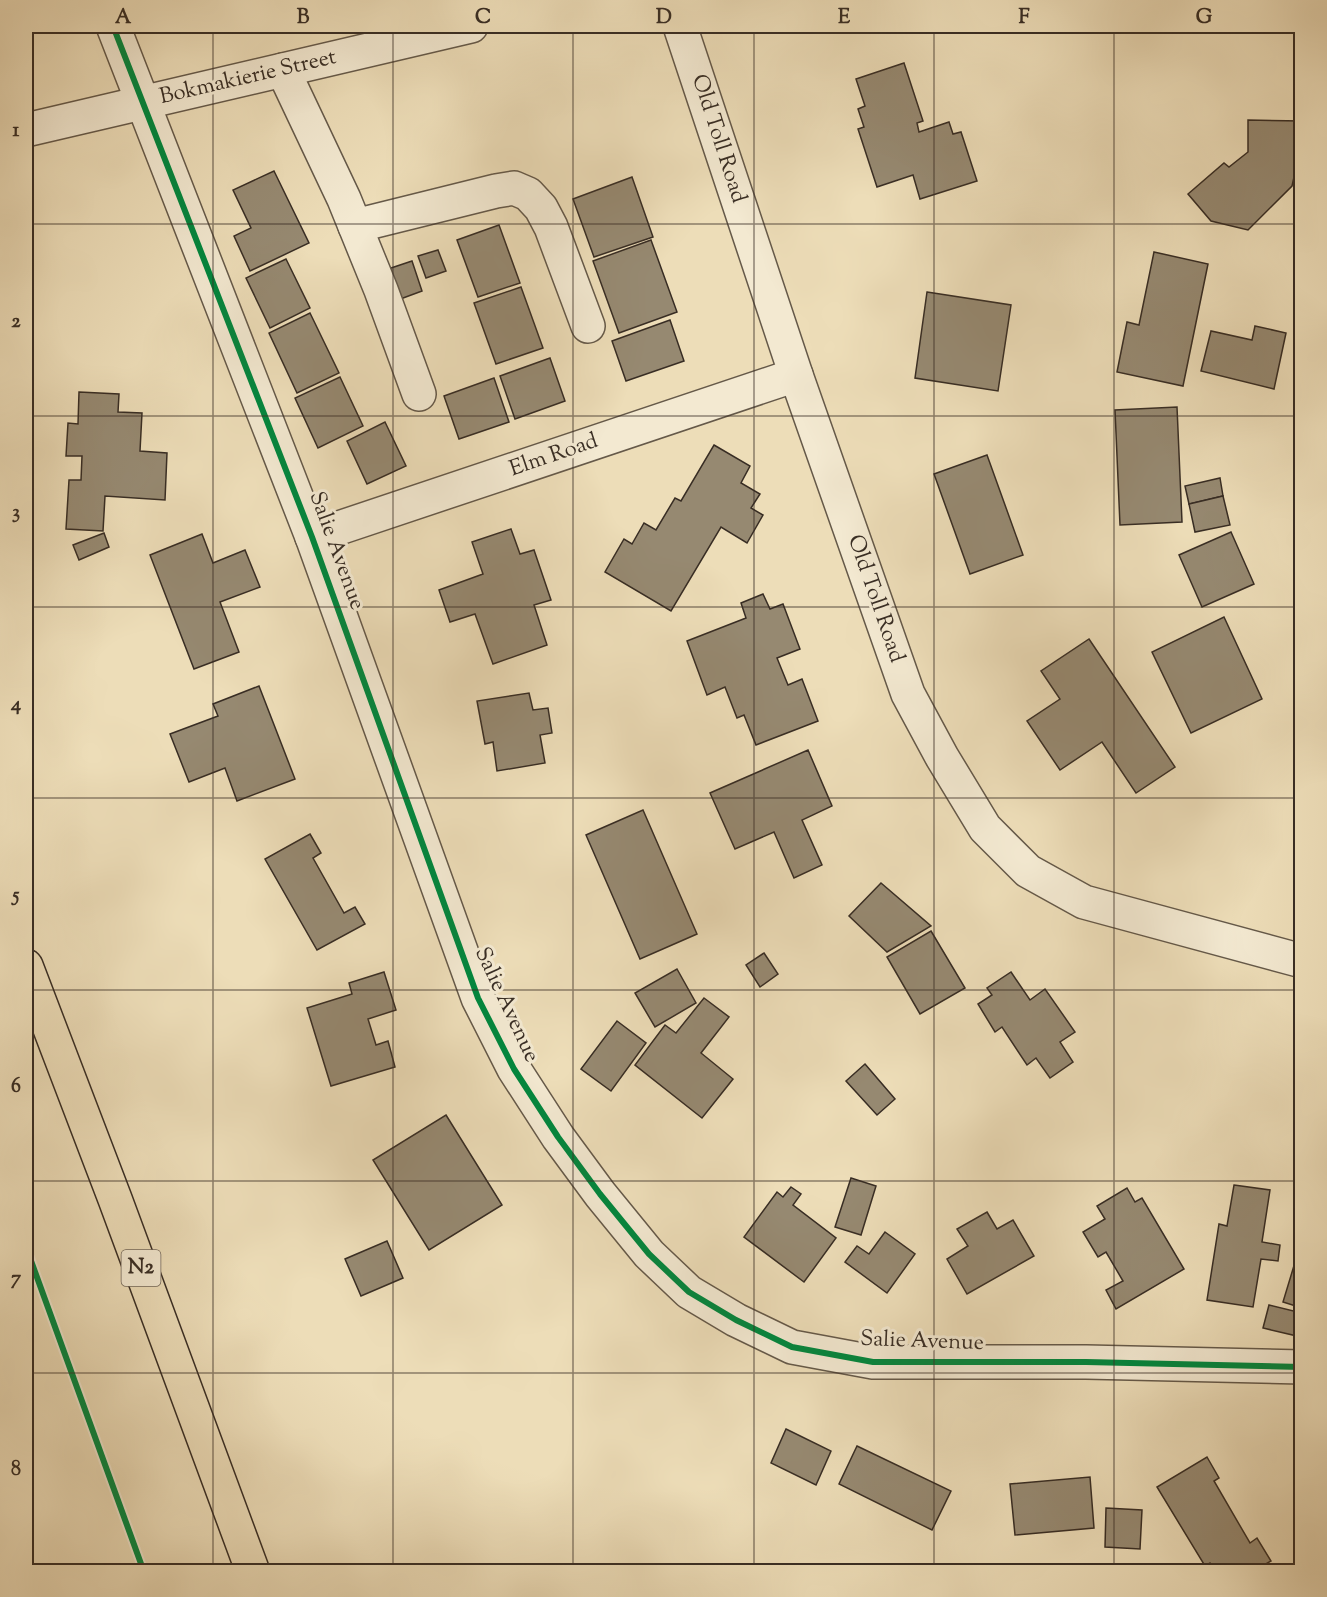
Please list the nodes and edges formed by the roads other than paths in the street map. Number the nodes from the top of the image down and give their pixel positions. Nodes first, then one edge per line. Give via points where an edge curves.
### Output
1 (113, 26) edge
2 (471, 26) edge
3 (680, 26) edge
4 (283, 70) junction
5 (143, 102) junction
6 (26, 130) edge
7 (355, 226) junction
8 (588, 326) dead end
9 (796, 375) junction
10 (419, 394) dead end
11 (312, 537) junction
12 (1302, 961) edge
13 (26, 966) edge
14 (1302, 1367) edge
15 (253, 1572) edge

1 - 5 street, Salie Avenue
2 - 4 street, Bokmakierie Street
3 - 9 street, Old Toll Road
4 - 5 street, Bokmakierie Street
4 - 7 street
5 - 6 street, Bokmakierie Street
5 - 11 street, Salie Avenue
7 - 8 street via 496,191 514,188 528,194 551,227
7 - 10 street
9 - 11 street, Elm Road
9 - 12 street, Old Toll Road via 908,694 985,828 1028,871 1084,902
11 - 14 street, Salie Avenue via 478,998 514,1069 558,1137 649,1254 689,1292 735,1320 792,1347 873,1362
13 - 15 highway, N2

